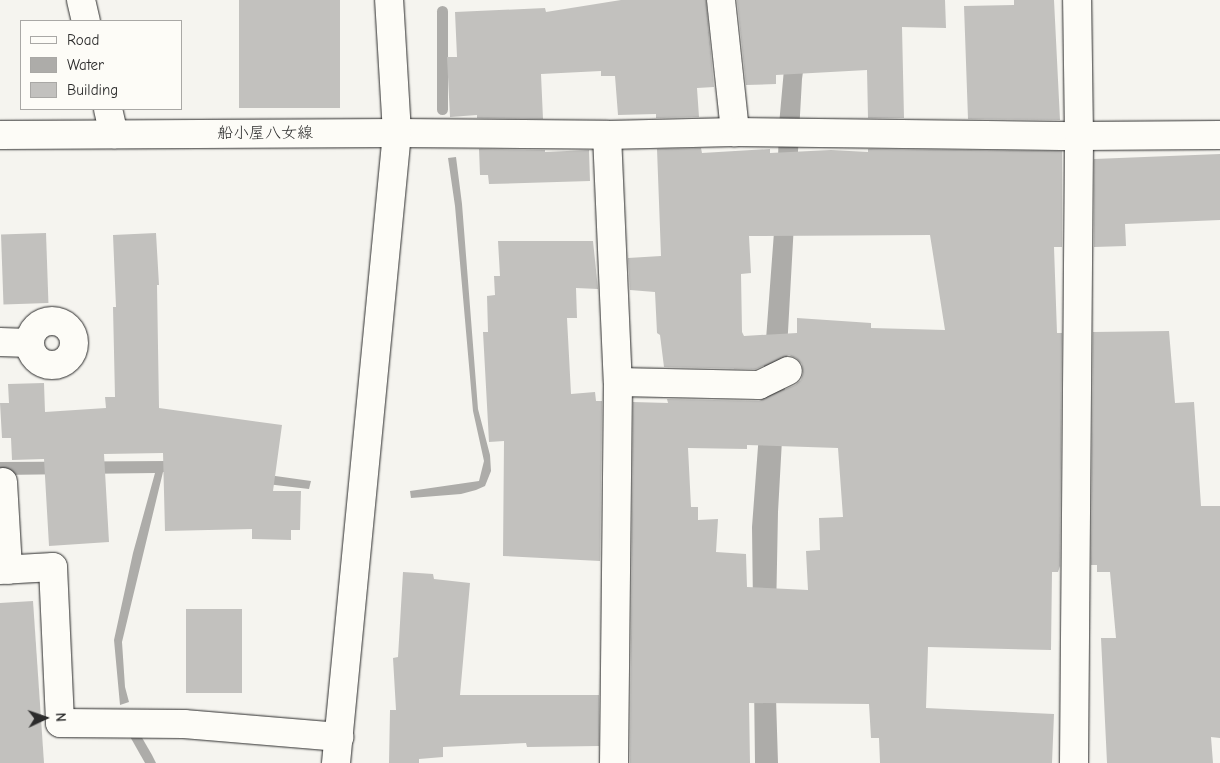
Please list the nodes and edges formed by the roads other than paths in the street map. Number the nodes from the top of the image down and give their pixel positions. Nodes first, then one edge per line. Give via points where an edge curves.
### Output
1 (81, 0) edge
2 (389, 0) edge
3 (721, 0) edge
4 (1076, 0) edge
5 (86, 20) edge
6 (111, 121) edge
7 (735, 132) junction
8 (397, 133) junction
9 (0, 135) edge
10 (608, 135) junction
11 (1220, 135) edge
12 (1079, 136) junction
13 (0, 342) edge
14 (29, 343) dead end
15 (788, 371) dead end
16 (618, 382) junction
17 (3, 482) dead end
18 (4, 570) edge
19 (337, 750) edge
20 (614, 763) edge
21 (1074, 763) edge

1 - 5 street
2 - 8 street
3 - 7 street
4 - 12 street
6 - 8 street, 船小屋八女線
6 - 9 street, 船小屋八女線
7 - 10 street, 船小屋八女線
7 - 12 street, 船小屋八女線
8 - 10 street, 船小屋八女線
8 - 19 street
10 - 16 street
11 - 12 street, 船小屋八女線
12 - 21 street
13 - 14 street
15 - 16 street via 759,386
16 - 20 street
17 - 18 street
18 - 19 street via 53,567 60,723 184,724

